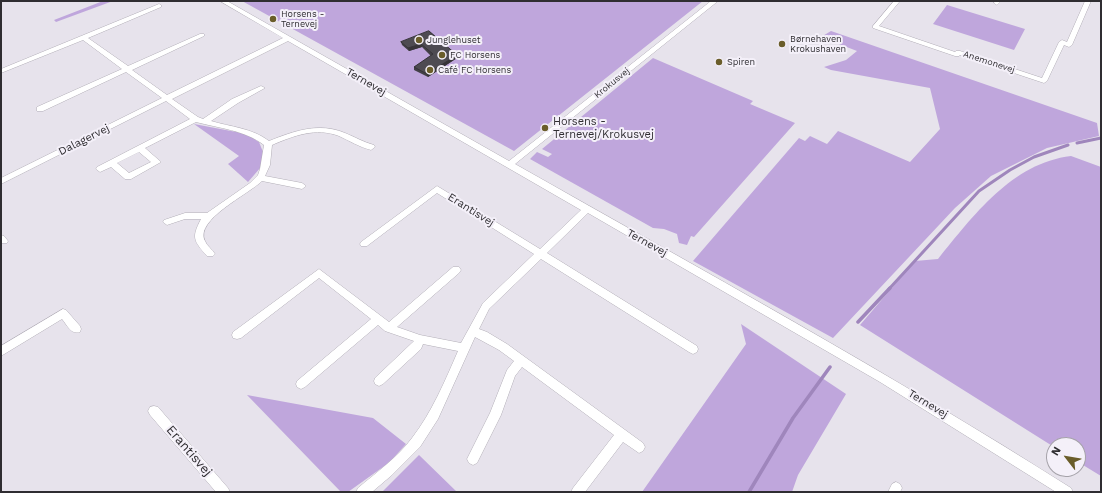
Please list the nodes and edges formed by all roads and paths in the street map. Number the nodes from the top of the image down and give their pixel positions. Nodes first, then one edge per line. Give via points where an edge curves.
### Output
1 (223, 1) edge
2 (715, 1) edge
3 (897, 1) edge
4 (1088, 1) edge
5 (159, 6) dead end
6 (202, 35) dead end
7 (84, 37) junction
8 (288, 38) junction
9 (128, 69) junction
10 (1, 71) edge
11 (261, 88) dead end
12 (167, 98) junction
13 (40, 109) dead end
14 (195, 119) junction
15 (204, 122) junction
16 (268, 144) junction
17 (371, 147) dead end
18 (140, 148) junction
19 (112, 162) junction
20 (510, 164) junction
21 (100, 169) dead end
22 (260, 178) junction
23 (1, 181) edge
24 (302, 186) dead end
25 (587, 209) junction
26 (209, 216) junction
27 (168, 222) dead end
28 (364, 244) dead end
29 (210, 254) dead end
30 (541, 254) junction
31 (456, 270) dead end
32 (377, 320) junction
33 (389, 328) junction
34 (76, 329) dead end
35 (472, 331) junction
36 (237, 334) dead end
37 (420, 339) junction
38 (464, 348) junction
39 (693, 349) dead end
40 (1, 351) edge
41 (520, 362) junction
42 (379, 381) dead end
43 (302, 384) dead end
44 (154, 411) dead end
45 (621, 434) junction
46 (639, 447) dead end
47 (473, 459) dead end
48 (224, 492) edge
49 (362, 492) edge
50 (577, 492) edge
51 (1067, 492) edge

1 - 8 street, Ternevej
2 - 20 street, Krokusvej
3 - 4 street, Anemonevej via 875,27 1044,81 1062,42 1069,44
5 - 7 street
6 - 9 street
7 - 9 street
7 - 10 street
8 - 12 street, Dalagervej
8 - 20 street, Ternevej
9 - 12 street
9 - 13 street
11 - 15 street via 235,101
12 - 14 street
12 - 23 street, Dalagervej
14 - 15 street
14 - 18 street
15 - 16 street via 248,132
16 - 17 street via 294,134 321,130 343,135
16 - 22 street via 267,160
18 - 19 street
18 - 19 street via 157,162 128,177
19 - 21 street
20 - 25 street, Ternevej
22 - 24 street
22 - 26 street
25 - 30 street
25 - 51 street, Ternevej via 842,353 957,421
26 - 27 street via 185,216
26 - 29 street via 201,226 199,238
28 - 30 street, Erantisvej via 437,189
30 - 35 street via 486,306
30 - 39 street, Erantisvej
31 - 33 street
32 - 33 street
32 - 36 street via 319,273
32 - 43 street
33 - 37 street
34 - 40 street via 63,313
35 - 38 street
35 - 41 street via 503,347
37 - 38 street
37 - 42 street via 417,346
38 - 49 street via 434,415 416,443
41 - 45 street
41 - 47 street via 511,373 495,415
44 - 48 street, Erantisvej
45 - 46 street
45 - 50 street

